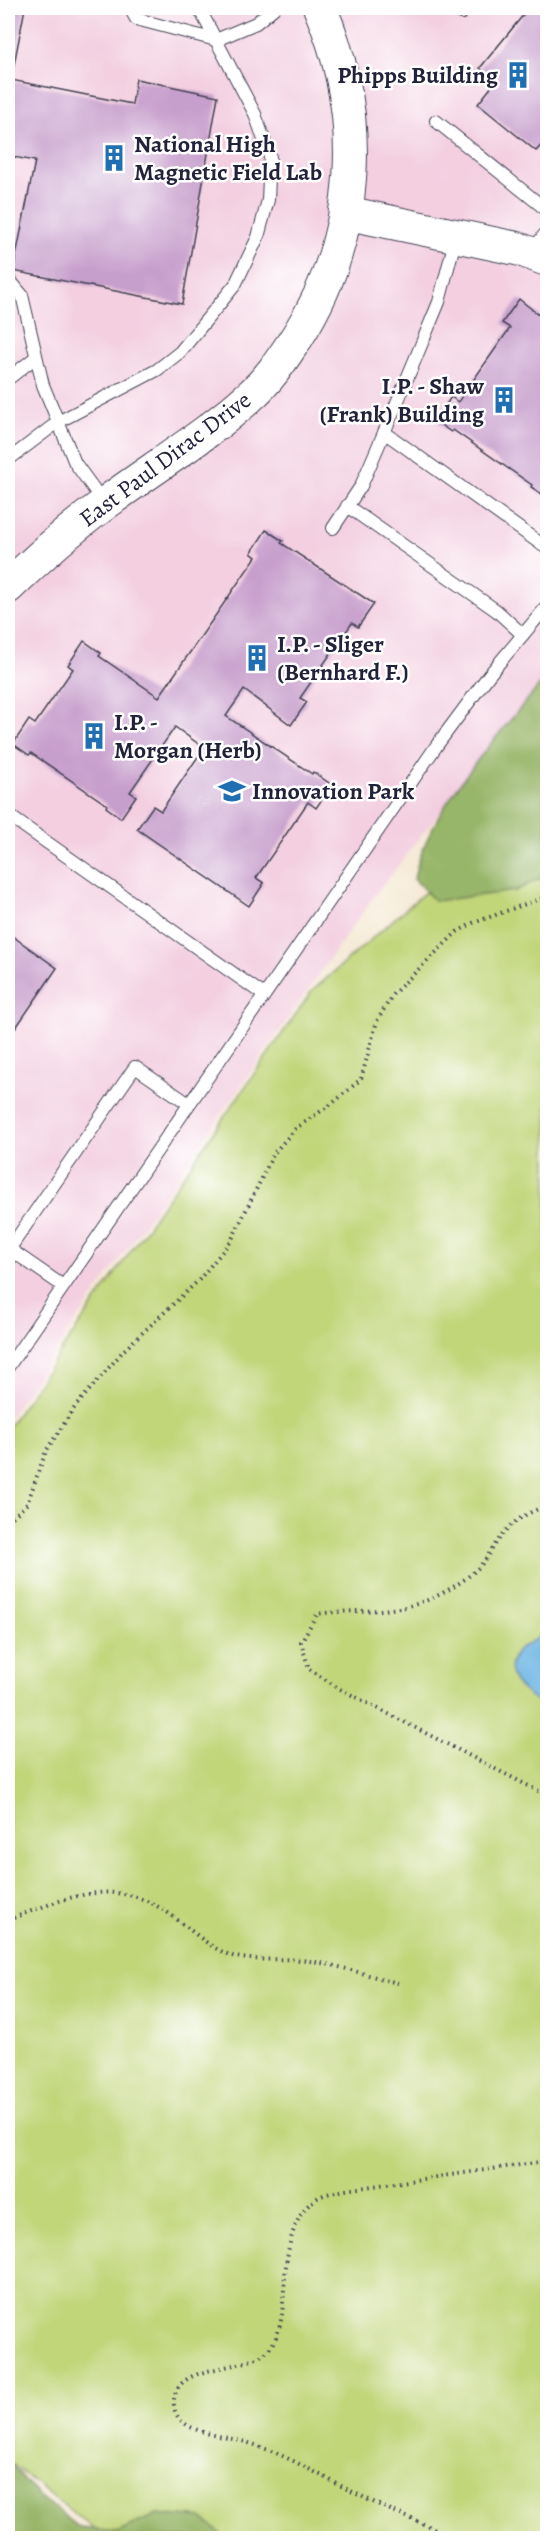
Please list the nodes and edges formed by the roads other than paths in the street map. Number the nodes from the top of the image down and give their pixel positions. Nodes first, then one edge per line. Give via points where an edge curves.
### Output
1 (130, 8) edge
2 (199, 8) edge
3 (274, 8) edge
4 (320, 8) edge
5 (216, 40) junction
6 (436, 121) dead end
7 (548, 211) edge
8 (347, 213) junction
9 (456, 236) junction
10 (542, 248) edge
11 (8, 278) edge
12 (36, 357) junction
13 (8, 379) edge
14 (58, 422) junction
15 (384, 432) junction
16 (8, 460) edge
17 (105, 504) junction
18 (348, 506) junction
19 (333, 528) dead end
20 (548, 549) edge
21 (8, 587) edge
22 (548, 605) edge
23 (523, 634) junction
24 (8, 815) edge
25 (264, 995) junction
26 (189, 1104) junction
27 (8, 1249) edge
28 (63, 1286) junction
29 (8, 1367) edge

1 - 5 lane via 136,19
2 - 5 lane
3 - 5 lane via 256,23
4 - 8 street, East Paul Dirac Drive via 339,57 348,102 352,146
5 - 14 lane via 255,114 270,157 268,200 258,237 235,285 180,352 157,370
6 - 7 lane
8 - 9 street
8 - 17 street, East Paul Dirac Drive via 325,285 280,364 216,425
9 - 10 street
9 - 15 lane via 439,302
11 - 12 lane via 22,294
12 - 13 lane
12 - 14 lane
14 - 16 lane
14 - 17 lane via 75,463
15 - 18 lane
15 - 20 lane
17 - 21 street, East Paul Dirac Drive via 50,547
18 - 19 lane
18 - 23 lane
22 - 23 lane
23 - 25 lane via 437,745
24 - 25 lane
25 - 26 lane
26 - 27 lane via 135,1067
26 - 28 lane
27 - 28 lane
28 - 29 lane

